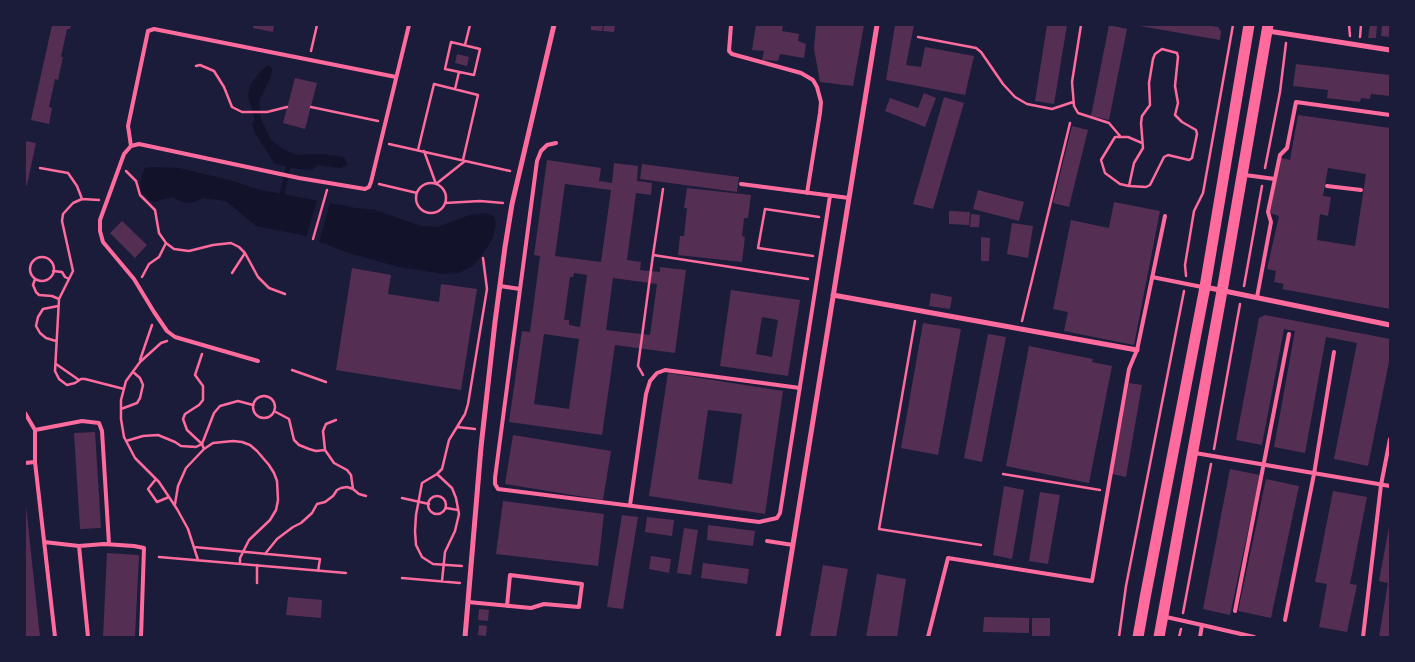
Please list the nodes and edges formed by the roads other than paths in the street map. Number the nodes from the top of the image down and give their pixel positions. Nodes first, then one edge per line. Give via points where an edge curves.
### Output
1 (409, 25) edge
2 (554, 25) edge
3 (732, 25) edge
4 (877, 25) edge
5 (1249, 25) edge
6 (1268, 28) edge
7 (1390, 50) edge
8 (396, 77) junction
9 (1390, 115) edge
10 (556, 143) dead end
11 (131, 146) junction
12 (1243, 175) junction
13 (1275, 179) junction
14 (741, 184) dead end
15 (1327, 186) dead end
16 (1361, 190) dead end
17 (807, 193) junction
18 (830, 196) junction
19 (849, 198) junction
20 (1165, 216) dead end
21 (1152, 278) junction
22 (500, 286) junction
23 (1205, 287) junction
24 (520, 289) junction
25 (1222, 291) junction
26 (833, 294) junction
27 (1256, 298) junction
28 (1390, 325) edge
29 (1289, 334) dead end
30 (1137, 350) junction
31 (1334, 352) dead end
32 (258, 361) dead end
33 (800, 388) junction
34 (25, 413) edge
35 (35, 430) junction
36 (1390, 439) edge
37 (1193, 453) junction
38 (35, 462) junction
39 (25, 463) edge
40 (1264, 465) junction
41 (1314, 474) junction
42 (1381, 485) junction
43 (1390, 486) edge
44 (630, 506) junction
45 (767, 541) dead end
46 (44, 542) junction
47 (109, 544) junction
48 (793, 545) junction
49 (79, 546) junction
50 (468, 602) junction
51 (507, 606) junction
52 (1235, 611) dead end
53 (1162, 616) junction
54 (1285, 620) dead end
55 (1202, 625) junction
56 (55, 637) edge
57 (88, 637) edge
58 (141, 637) edge
59 (465, 637) edge
60 (778, 637) edge
61 (928, 637) edge
62 (1138, 637) edge
63 (1159, 637) edge
64 (1200, 637) edge
65 (1254, 637) edge
66 (1363, 637) edge

1 - 8 lane
2 - 22 street via 512,204
3 - 17 lane via 729,51 732,54 801,73 813,80 817,87 820,113
4 - 19 street
5 - 23 main road
6 - 7 street via 1287,34
6 - 12 main road
8 - 11 lane via 371,182 365,189 139,144
8 - 11 lane via 154,29 148,31 128,126
9 - 13 lane via 1296,102 1287,148 1280,155
10 - 24 lane via 547,145 537,161
11 - 32 lane via 124,154 100,220 104,242 138,285 167,331
12 - 13 lane
12 - 25 main road
13 - 27 lane via 1268,212 1271,222
14 - 17 lane
15 - 16 lane
17 - 18 lane
18 - 19 lane
18 - 33 lane
19 - 26 street
20 - 21 lane
21 - 23 lane
21 - 30 lane
22 - 24 lane
22 - 50 street
23 - 25 street
23 - 62 main road
24 - 44 lane via 495,484 498,488
25 - 27 street
25 - 37 main road
26 - 30 street
26 - 48 street
27 - 28 street
29 - 40 lane
30 - 61 lane via 1129,369 1092,581 948,558
31 - 41 lane
33 - 44 lane via 777,518 759,522
33 - 44 lane via 665,370 656,374 646,394
34 - 35 lane
35 - 38 lane
35 - 47 lane via 82,421 99,423
36 - 42 lane
37 - 40 lane
37 - 53 main road
38 - 39 lane
38 - 46 lane
40 - 41 lane
40 - 52 lane
41 - 42 lane
41 - 54 lane
42 - 43 lane
42 - 66 lane
45 - 48 lane
46 - 49 lane
46 - 56 lane
47 - 49 lane
47 - 58 lane via 144,548
48 - 60 street
49 - 57 lane
50 - 51 lane
50 - 59 street
51 - 51 lane via 531,608 544,604 579,607 582,584 510,575
53 - 55 lane
53 - 63 main road
55 - 64 lane
55 - 65 lane

